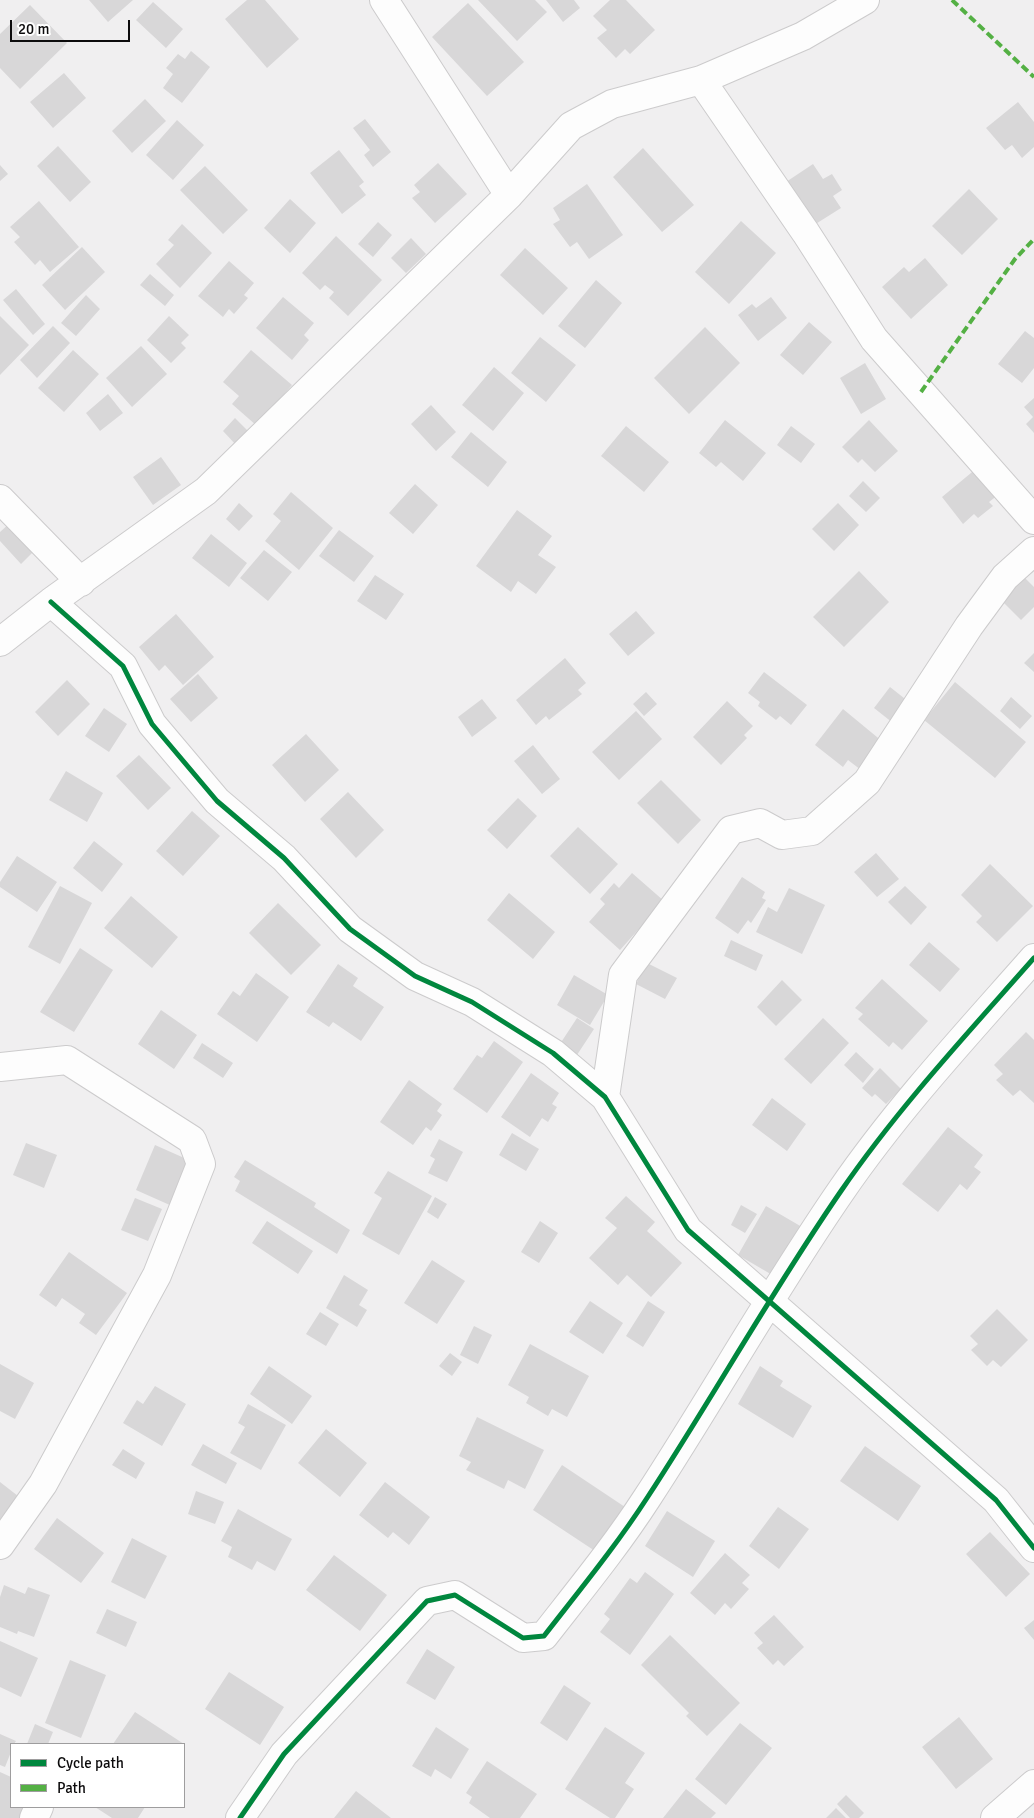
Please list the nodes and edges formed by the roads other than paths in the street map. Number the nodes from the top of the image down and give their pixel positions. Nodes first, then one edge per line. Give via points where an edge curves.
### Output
1 (384, 0) edge
2 (865, 0) edge
3 (701, 80) junction
4 (509, 196) junction
5 (0, 499) edge
6 (1034, 520) edge
7 (1034, 551) edge
8 (81, 582) junction
9 (50, 602) junction
10 (0, 642) edge
11 (1034, 958) edge
12 (0, 1067) edge
13 (605, 1097) junction
14 (769, 1299) junction
15 (0, 1545) edge
16 (1034, 1548) edge
17 (1034, 1784) edge
18 (240, 1818) edge
19 (995, 1818) edge

1 - 4 street
2 - 3 street via 803,36
3 - 4 street via 612,104 571,126
3 - 6 street via 874,339
4 - 8 street via 206,491
5 - 8 street
7 - 13 street via 1005,577 969,626 867,782 812,831 782,835 760,823 731,830 623,975
8 - 9 street
9 - 10 street
9 - 13 street via 123,666 152,724 216,801 284,858 350,929 415,976 472,1002 554,1053
11 - 14 street via 914,1093 842,1190
12 - 15 street via 67,1060 192,1140 201,1164 157,1275 43,1484
13 - 14 street via 688,1230
14 - 16 street via 996,1500
14 - 18 street via 647,1498 544,1636 524,1638 454,1595 427,1601 284,1754
17 - 19 street

